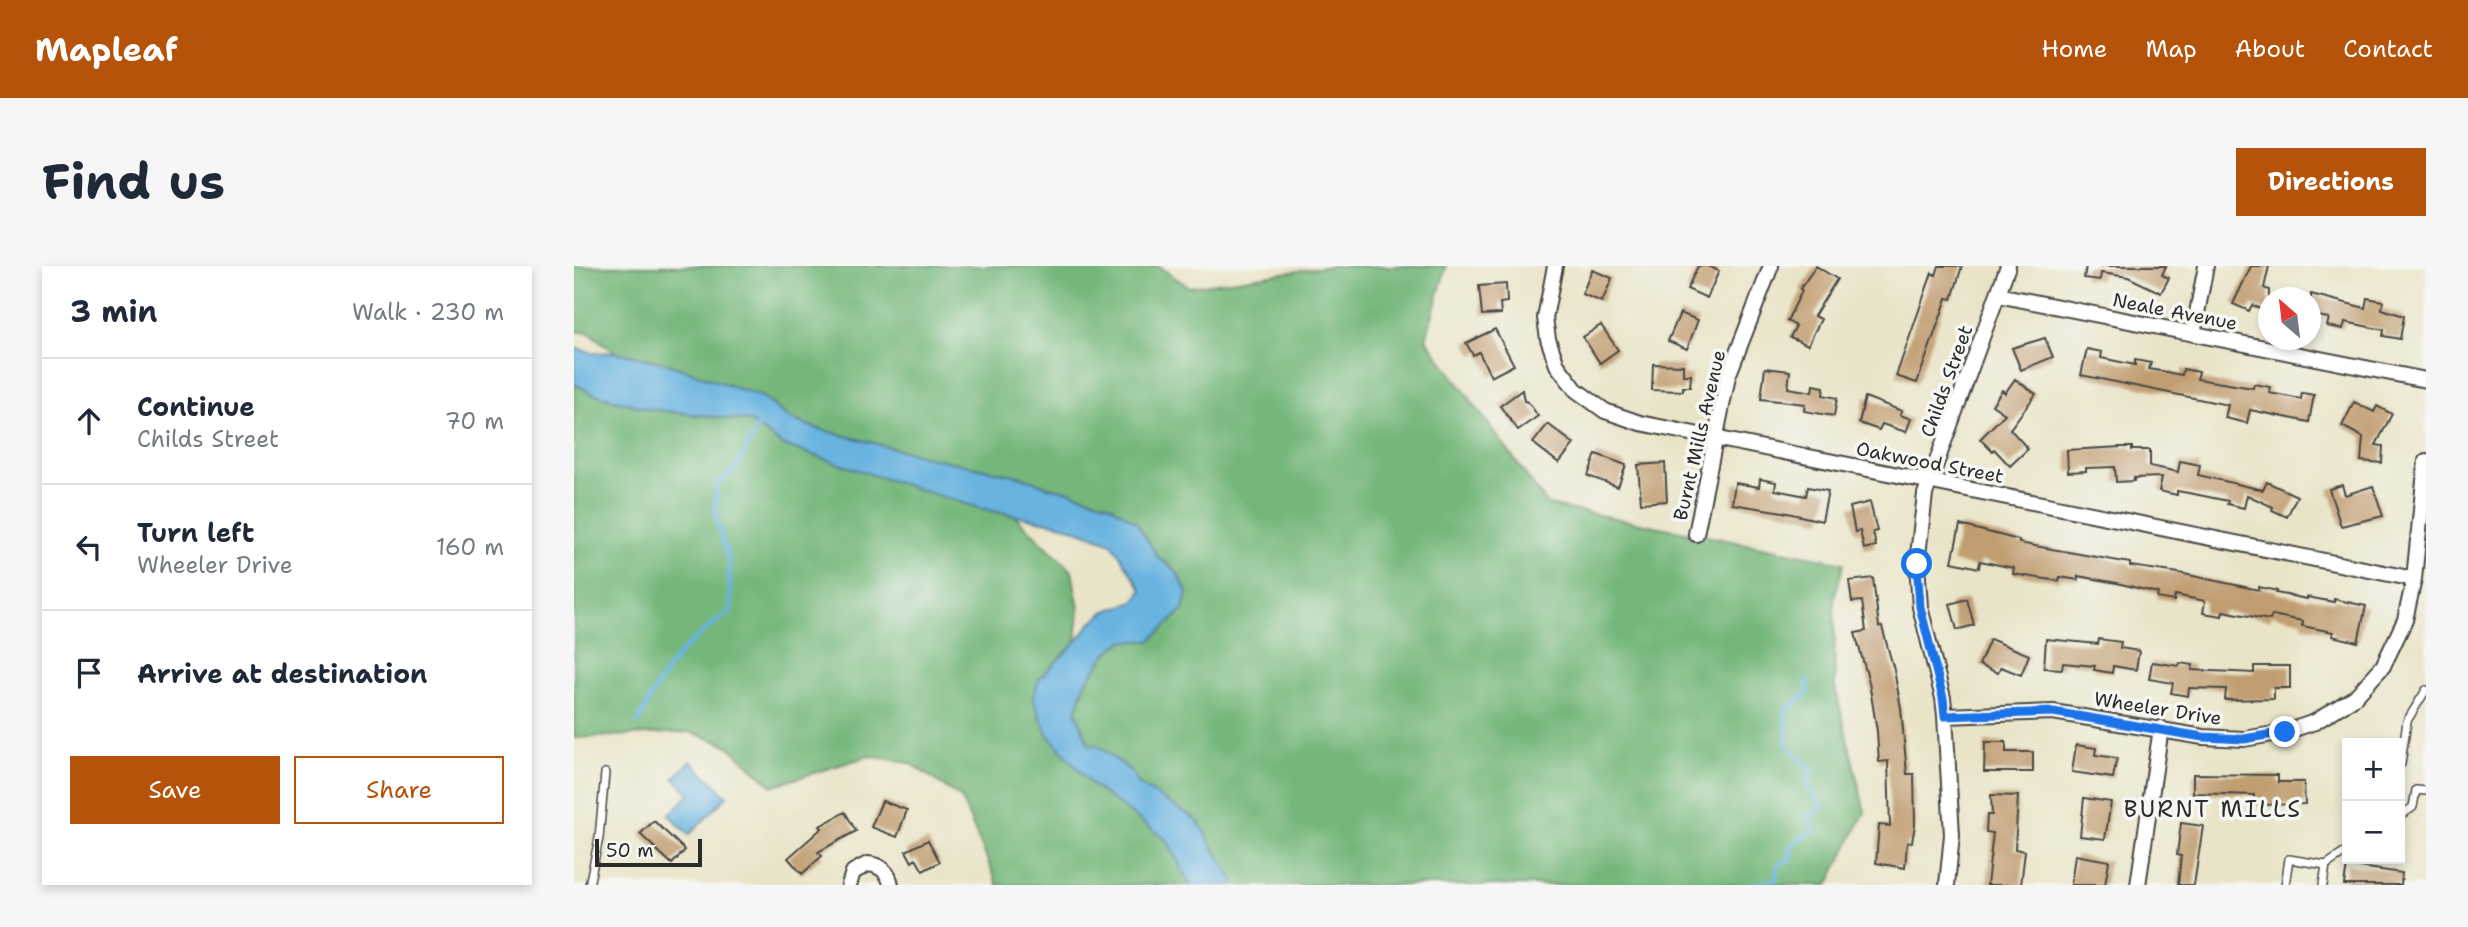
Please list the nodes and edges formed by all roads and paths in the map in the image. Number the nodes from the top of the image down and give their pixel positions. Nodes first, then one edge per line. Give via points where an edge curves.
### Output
1 (1555, 266) edge
2 (1771, 266) edge
3 (2008, 266) edge
4 (2206, 266) edge
5 (1998, 295) junction
6 (2193, 334) junction
7 (2426, 380) edge
8 (1715, 438) junction
9 (2426, 461) edge
10 (1929, 482) junction
11 (1696, 534) dead end
12 (2414, 579) junction
13 (2426, 690) edge
14 (1945, 716) junction
15 (2161, 729) junction
16 (2404, 738) edge
17 (605, 773) dead end
18 (2426, 791) edge
19 (2405, 813) edge
20 (2342, 854) edge
21 (2326, 865) junction
22 (589, 885) edge
23 (849, 885) edge
24 (891, 885) edge
25 (1947, 885) edge
26 (2138, 885) edge
27 (2285, 885) edge
28 (2323, 885) edge

1 - 8 street, Oakwood Street via 1545,318 1548,339 1557,365 1576,390 1605,411
2 - 8 street, Burnt Mills Avenue via 1728,376
3 - 5 street, Childs Street
4 - 6 street
5 - 6 street, Neale Avenue
5 - 10 street, Childs Street
6 - 7 street, Neale Avenue
8 - 10 street, Oakwood Street
8 - 11 street, Burnt Mills Avenue
9 - 12 street, Wheeler Drive
10 - 12 street, Oakwood Street
10 - 14 street, Childs Street via 1917,564 1920,607
12 - 15 street, Wheeler Drive via 2405,620 2383,666 2355,696 2315,722 2244,739
13 - 16 lane via 2407,721
14 - 15 street, Wheeler Drive via 2053,712
14 - 25 street, Childs Street via 1952,835
15 - 26 street
17 - 22 lane
18 - 19 lane via 2416,790 2413,807
20 - 21 lane
21 - 27 lane via 2289,859
21 - 28 lane
23 - 24 street via 853,873 868,864 888,874

